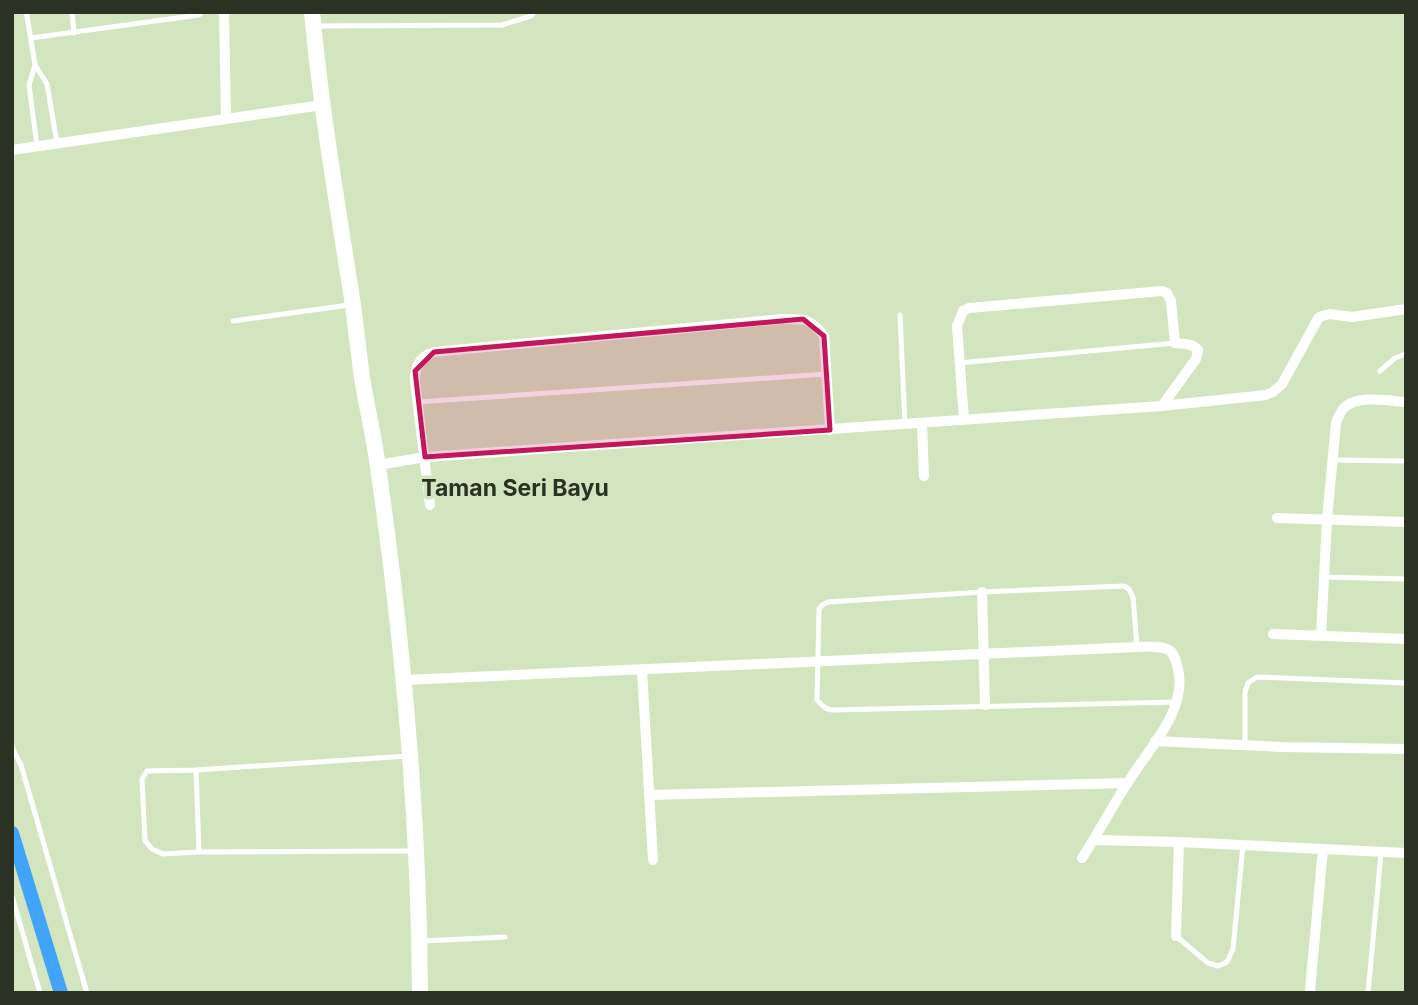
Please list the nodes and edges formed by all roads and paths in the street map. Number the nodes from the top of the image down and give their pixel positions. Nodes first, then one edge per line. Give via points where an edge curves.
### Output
1 (25, 12) edge
2 (72, 12) edge
3 (202, 12) edge
4 (224, 12) edge
5 (534, 12) edge
6 (312, 19) edge
7 (74, 33) junction
8 (31, 38) junction
9 (35, 65) junction
10 (322, 105) junction
11 (226, 118) junction
12 (57, 143) junction
13 (37, 146) junction
14 (12, 150) edge
15 (352, 304) junction
16 (1406, 309) edge
17 (900, 315) dead end
18 (233, 321) dead end
19 (1175, 343) junction
20 (1406, 354) edge
21 (958, 363) junction
22 (1380, 371) dead end
23 (827, 374) junction
24 (1406, 401) edge
25 (417, 402) junction
26 (1162, 406) junction
27 (964, 420) junction
28 (922, 424) junction
29 (905, 425) junction
30 (830, 430) junction
31 (425, 457) junction
32 (1332, 460) junction
33 (1406, 461) edge
34 (378, 465) junction
35 (924, 476) dead end
36 (430, 505) dead end
37 (1277, 518) dead end
38 (1327, 520) junction
39 (1406, 522) edge
40 (1324, 577) junction
41 (1406, 579) edge
42 (982, 592) junction
43 (1273, 634) dead end
44 (1321, 636) junction
45 (1406, 639) edge
46 (1137, 647) junction
47 (985, 654) junction
48 (818, 662) junction
49 (642, 670) junction
50 (404, 680) junction
51 (1406, 683) edge
52 (1177, 702) junction
53 (985, 705) junction
54 (1155, 741) junction
55 (1245, 746) junction
56 (12, 747) edge
57 (1406, 749) edge
58 (411, 755) junction
59 (196, 770) junction
60 (1127, 783) junction
61 (649, 795) junction
62 (1094, 840) junction
63 (1179, 842) junction
64 (1243, 845) junction
65 (1323, 849) junction
66 (415, 851) junction
67 (199, 852) junction
68 (1381, 852) junction
69 (1406, 853) edge
70 (1082, 858) dead end
71 (653, 860) dead end
72 (12, 896) edge
73 (1176, 936) joint
74 (505, 937) dead end
75 (420, 941) junction
76 (40, 993) edge
77 (87, 993) edge
78 (420, 993) edge
79 (1311, 993) edge
80 (1368, 993) edge

1 - 8 lane
2 - 7 lane
3 - 7 lane
4 - 11 street
5 - 6 lane via 502,25
6 - 10 street
7 - 8 lane
8 - 9 lane
9 - 12 lane via 47,84
9 - 13 lane via 29,85
10 - 11 street
10 - 15 street
11 - 12 street
12 - 13 street
13 - 14 street
15 - 18 lane
15 - 34 street
16 - 26 street via 1322,316 1283,384 1266,395
17 - 29 lane
19 - 21 lane
19 - 21 street via 1171,301 1162,291 969,308 957,326
19 - 26 street via 1193,345 1198,355
20 - 22 lane
21 - 27 street
23 - 25 lane
23 - 25 street via 824,336 815,324 783,319 434,352 418,362
23 - 30 street
24 - 32 street via 1364,400 1346,406 1336,423
25 - 31 street
26 - 27 street
27 - 28 street
28 - 29 street
28 - 35 street
29 - 30 street
30 - 31 street
31 - 34 street
31 - 36 street
32 - 33 lane
32 - 38 street
34 - 50 street
37 - 38 street
38 - 39 street
38 - 40 street
40 - 41 lane
40 - 44 street
42 - 46 lane via 1124,586 1133,597
42 - 47 street
42 - 48 lane via 828,602 819,609
43 - 44 street
44 - 45 street
46 - 47 street
46 - 52 street via 1171,651 1179,672
47 - 48 street
47 - 53 street
48 - 49 street
48 - 53 lane via 817,699 832,710
49 - 50 street
49 - 61 street
50 - 58 street
51 - 55 lane via 1257,677 1245,692
52 - 53 lane
52 - 54 street
54 - 55 street
54 - 60 street
55 - 57 street
56 - 77 lane
58 - 59 lane
58 - 66 street
59 - 67 lane
59 - 67 lane via 147,771 142,779 145,841 163,854
60 - 61 street
60 - 62 street
61 - 71 street
62 - 63 street
62 - 70 street
63 - 64 street
63 - 73 street
64 - 65 street
64 - 73 lane via 1233,948 1227,962 1219,966 1208,963
65 - 68 street
65 - 79 street
66 - 67 lane
66 - 75 street
68 - 69 street
68 - 80 lane
72 - 76 lane
74 - 75 lane
75 - 78 street

